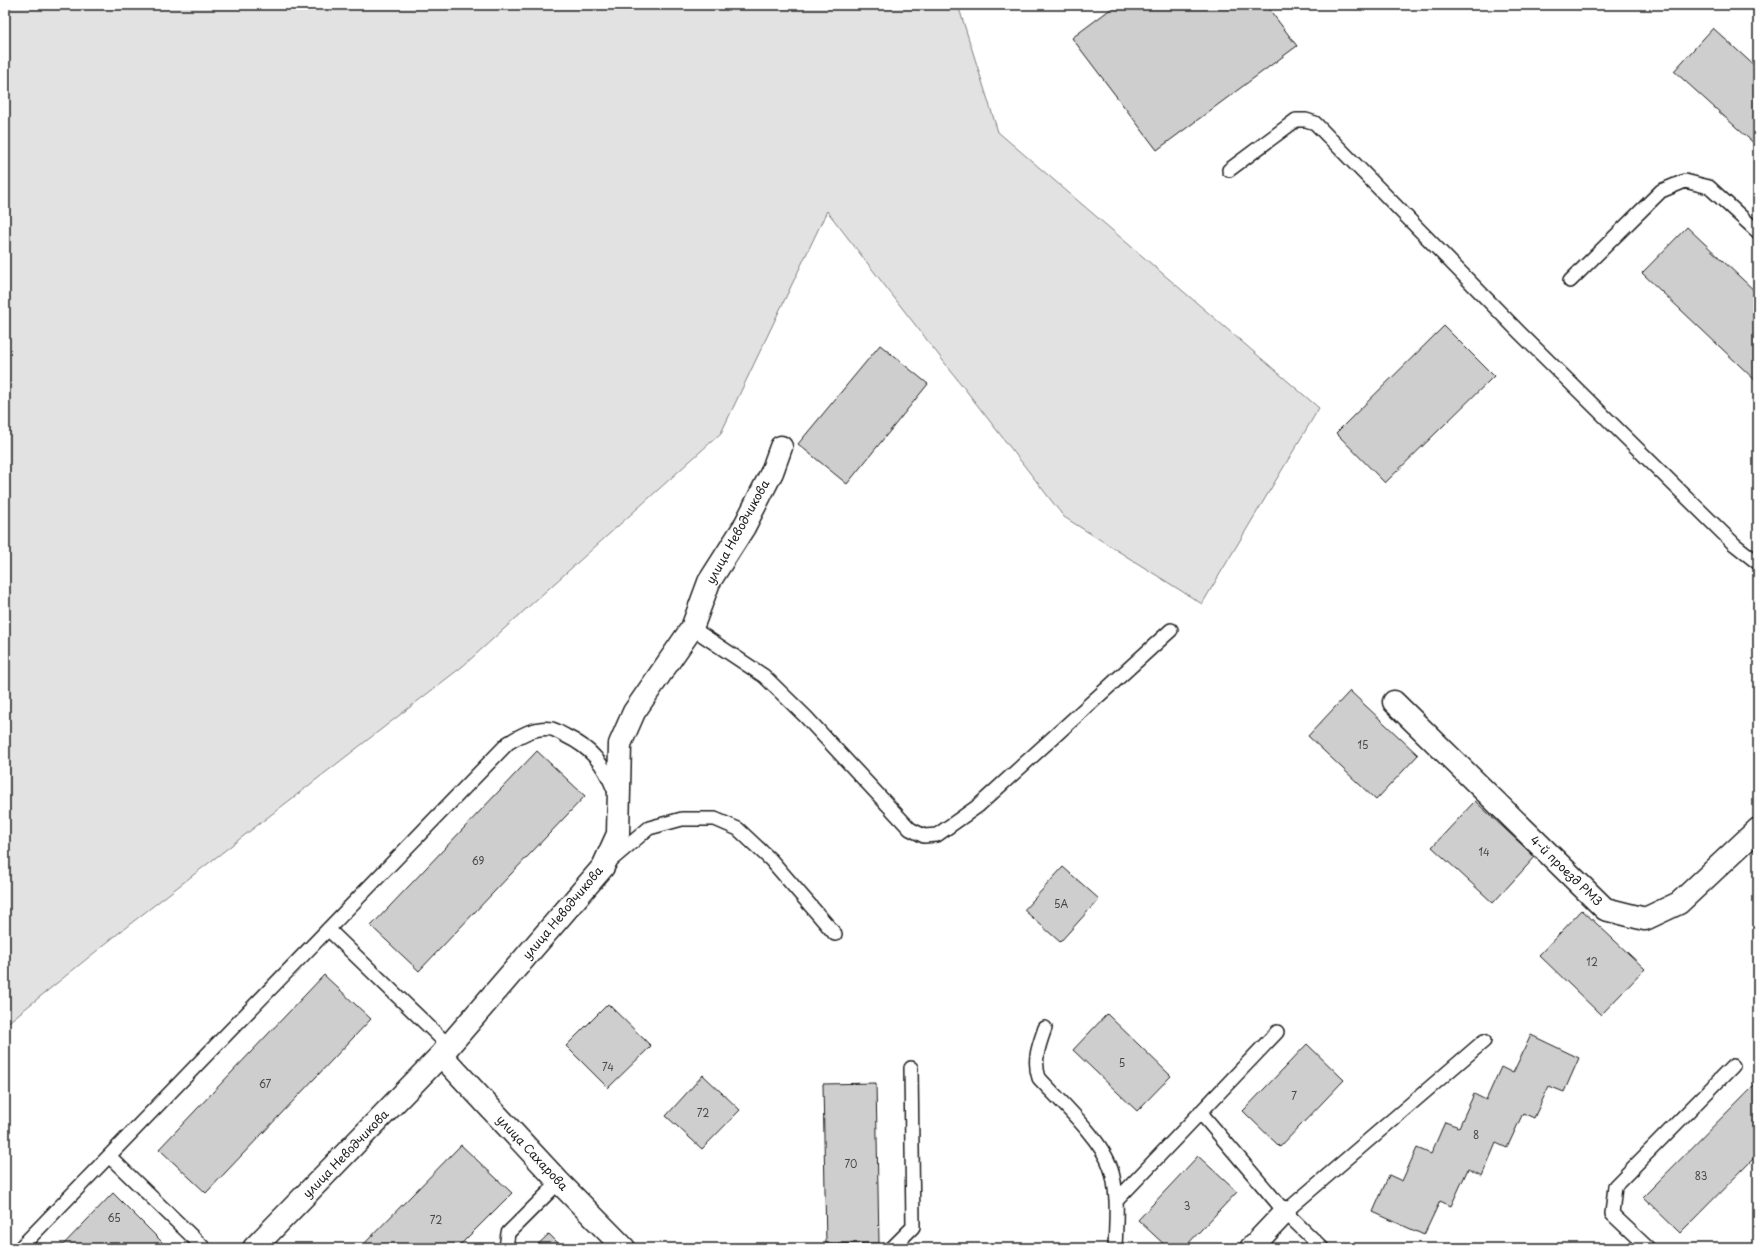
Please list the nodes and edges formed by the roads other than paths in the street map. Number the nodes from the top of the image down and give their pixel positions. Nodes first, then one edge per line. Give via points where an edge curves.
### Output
1 (1229, 170) dead end
2 (1758, 232) edge
3 (1570, 281) dead end
4 (781, 447) dead end
5 (1758, 563) edge
6 (692, 628) junction
7 (1171, 630) dead end
8 (1394, 702) dead end
9 (620, 804) junction
10 (1758, 829) edge
11 (603, 867) junction
12 (328, 929) junction
13 (835, 934) dead end
14 (1045, 1028) dead end
15 (1277, 1032) dead end
16 (1484, 1041) dead end
17 (445, 1051) junction
18 (1733, 1066) dead end
19 (911, 1068) dead end
20 (1200, 1112) junction
21 (109, 1156) junction
22 (559, 1182) junction
23 (1117, 1200) junction
24 (1285, 1212) junction
25 (20, 1248) edge
26 (204, 1248) edge
27 (254, 1248) edge
28 (506, 1248) edge
29 (624, 1248) edge
30 (892, 1248) edge
31 (1115, 1248) edge
32 (1251, 1248) edge
33 (1322, 1248) edge
34 (1648, 1248) edge

1 - 5 lane via 1296,120 1315,123 1519,332 1734,544
2 - 3 lane via 1709,187 1685,181 1661,191
4 - 6 street, улица Неводчикова via 772,472 744,527 709,582
6 - 7 lane via 764,676 806,717 910,829 924,836 937,835 978,806
6 - 9 street, улица Неводчикова via 634,712 620,744
8 - 10 street, 4-й проезд РМЗ via 1605,909 1645,919 1679,903
9 - 11 street, улица Неводчикова via 618,834
9 - 12 lane via 608,772 596,757 573,740 552,729 533,730 521,734 508,743
11 - 13 lane via 649,828 682,819 715,819 738,829 765,855
11 - 17 street, улица Неводчикова
12 - 17 lane
12 - 21 lane
14 - 23 lane via 1037,1051 1039,1078 1098,1143 1110,1166
15 - 20 lane
16 - 24 lane
17 - 22 street, улица Сахарова
17 - 27 street, улица Неводчикова
18 - 34 lane via 1615,1186 1612,1214
19 - 30 lane via 913,1227
20 - 23 lane
20 - 24 lane
21 - 25 lane
21 - 26 lane
22 - 28 lane via 508,1233
22 - 29 street, улица Сахарова
23 - 31 lane
24 - 32 street
24 - 33 lane

